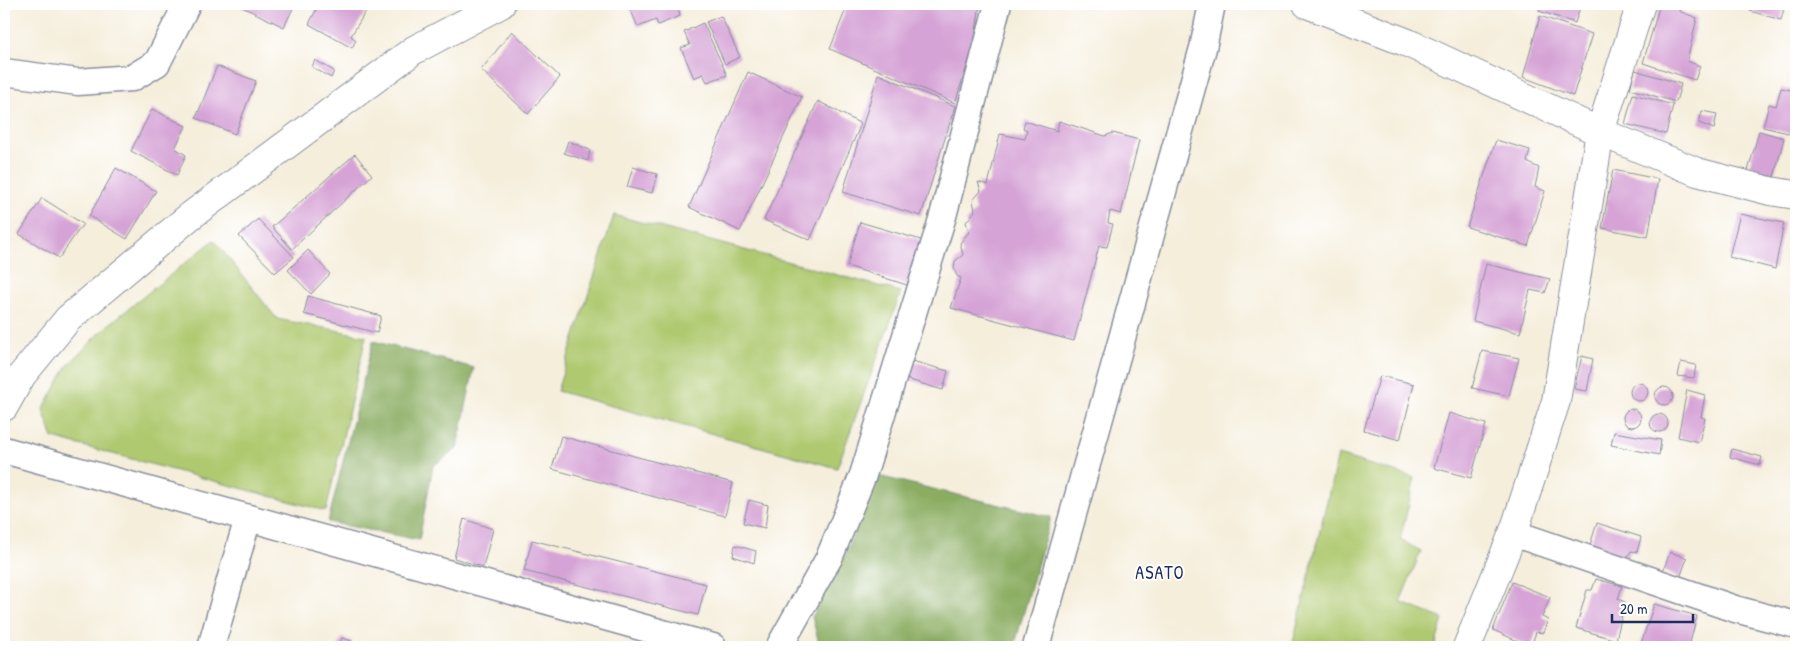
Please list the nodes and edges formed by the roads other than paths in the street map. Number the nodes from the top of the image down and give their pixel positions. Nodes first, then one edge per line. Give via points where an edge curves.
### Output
1 (187, 4) edge
2 (501, 4) edge
3 (998, 4) edge
4 (1212, 4) edge
5 (1307, 4) edge
6 (1641, 4) edge
7 (4, 72) edge
8 (1600, 132) junction
9 (1796, 195) edge
10 (4, 407) edge
11 (4, 450) edge
12 (248, 518) junction
13 (1513, 533) junction
14 (1796, 625) edge
15 (211, 647) edge
16 (712, 647) edge
17 (779, 647) edge
18 (1036, 647) edge
19 (1467, 647) edge

1 - 7 street via 157,63 132,78 78,82
2 - 10 street via 414,50 189,217 68,318 22,375
3 - 17 street via 943,216 862,475 829,558
4 - 18 street via 1203,48
5 - 8 street via 1408,43
6 - 8 street
8 - 9 street via 1698,172
8 - 13 street via 1556,401
11 - 12 street
12 - 15 street
12 - 16 street
13 - 14 street via 1734,609
13 - 19 street

